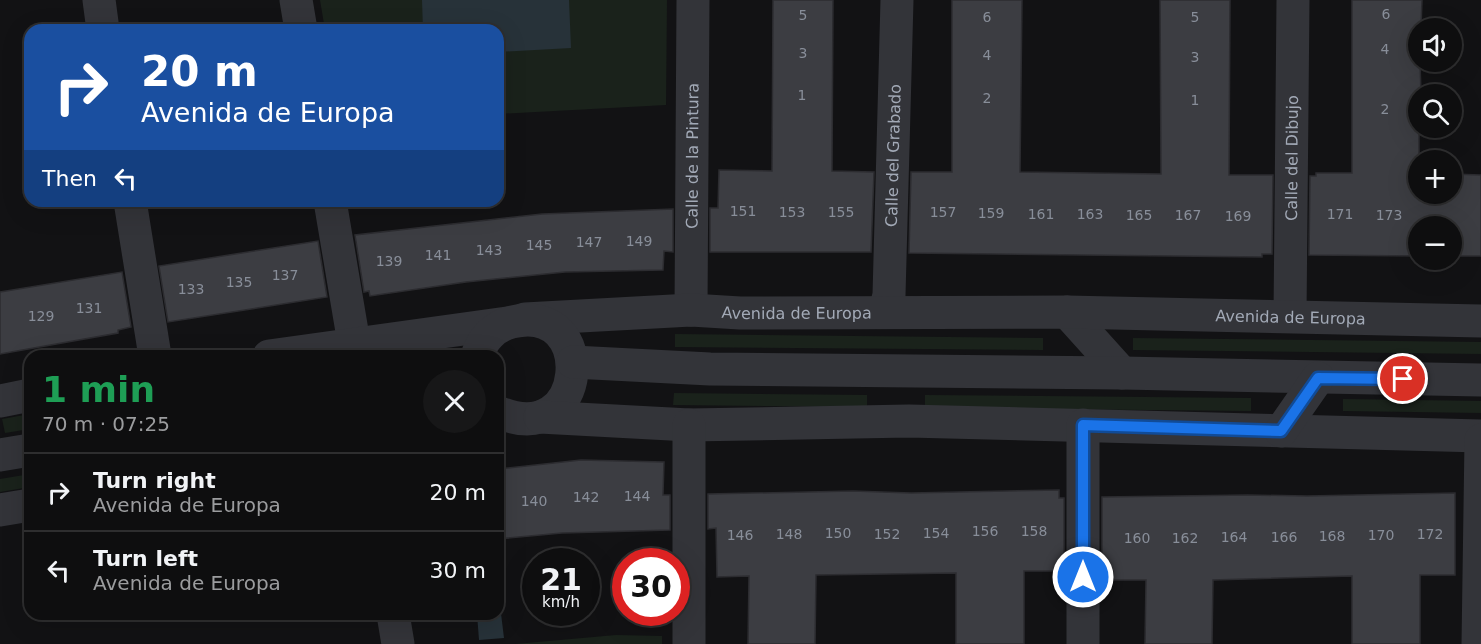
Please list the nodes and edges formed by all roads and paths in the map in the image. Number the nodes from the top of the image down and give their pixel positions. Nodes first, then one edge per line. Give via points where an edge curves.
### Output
1 (99, 0) edge
2 (296, 0) edge
3 (693, 0) edge
4 (897, 0) edge
5 (1293, 0) edge
6 (103, 24) edge
7 (300, 24) edge
8 (131, 207) edge
9 (331, 207) edge
10 (691, 310) junction
11 (885, 312) junction
12 (1066, 312) junction
13 (1290, 316) junction
14 (517, 321) junction
15 (1481, 321) edge
16 (354, 343) junction
17 (154, 350) edge
18 (308, 350) edge
19 (480, 350) edge
20 (573, 362) junction
21 (864, 372) junction
22 (1122, 373) junction
23 (1318, 378) junction
24 (1481, 380) edge
25 (24, 396) edge
26 (0, 401) edge
27 (511, 416) edge
28 (909, 422) junction
29 (689, 425) junction
30 (1083, 425) junction
31 (1281, 431) junction
32 (1481, 438) edge
33 (24, 451) edge
34 (0, 454) edge
35 (24, 506) edge
36 (0, 510) edge
37 (394, 620) edge
38 (398, 644) edge
39 (689, 644) edge
40 (1083, 644) edge
41 (1478, 644) edge

1 - 6 street
2 - 7 street
3 - 10 street, Calle de la Pintura
4 - 11 street, Calle del Grabado via 889,295
5 - 13 street, Calle del Dibujo
8 - 17 street
9 - 16 street
10 - 11 street, Avenida de Europa
10 - 14 street, Avenida de Europa
11 - 12 street, Avenida de Europa
12 - 13 street, Avenida de Europa
12 - 22 street
13 - 15 street, Avenida de Europa
14 - 16 street, Avenida de Europa
14 - 19 street via 494,330
14 - 20 street via 540,322 552,328 563,338
16 - 18 street, Avenida de Europa
20 - 21 street
20 - 27 street via 569,391 551,411
21 - 22 street
21 - 28 street
22 - 23 street
23 - 24 street
23 - 31 street
25 - 26 street
27 - 29 street
28 - 29 street
28 - 30 street
29 - 39 street
30 - 31 street
30 - 40 street
31 - 32 street
32 - 41 street
33 - 34 street
35 - 36 street
37 - 38 street

